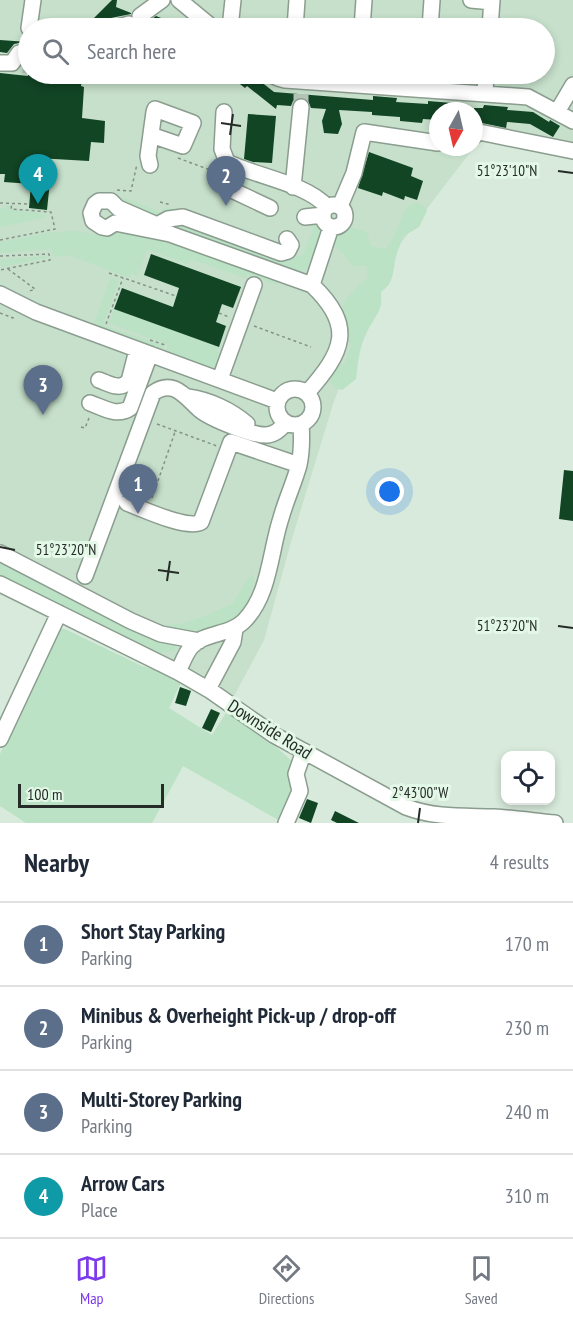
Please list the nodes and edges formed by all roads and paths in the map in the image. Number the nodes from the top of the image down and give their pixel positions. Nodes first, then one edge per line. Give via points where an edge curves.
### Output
1 (33, 0) edge
2 (162, 0) edge
3 (178, 0) edge
4 (233, 0) edge
5 (297, 0) edge
6 (364, 0) edge
7 (432, 0) edge
8 (471, 0) edge
9 (492, 1) edge
10 (29, 18) edge
11 (135, 18) edge
12 (200, 18) edge
13 (231, 18) edge
14 (296, 18) edge
15 (363, 18) edge
16 (431, 18) edge
17 (491, 18) edge
18 (18, 52) edge
19 (0, 63) edge
20 (320, 84) edge
21 (392, 84) edge
22 (425, 84) edge
23 (485, 84) edge
24 (573, 85) edge
25 (297, 87) edge
26 (425, 89) junction
27 (485, 93) junction
28 (224, 112) dead end
29 (557, 112) junction
30 (573, 121) edge
31 (483, 133) edge
32 (151, 135) dead end
33 (429, 142) edge
34 (573, 151) edge
35 (178, 158) dead end
36 (144, 161) joint
37 (22, 167) dead end
38 (22, 179) dead end
39 (232, 185) joint
40 (293, 187) junction
41 (117, 190) dead end
42 (0, 203) edge
43 (12, 204) junction
44 (29, 204) dead end
45 (270, 208) dead end
46 (330, 213) junction
47 (117, 216) dead end
48 (305, 217) dead end
49 (163, 230) junction
50 (287, 239) dead end
51 (0, 240) edge
52 (0, 256) edge
53 (7, 269) junction
54 (0, 270) edge
55 (109, 273) dead end
56 (123, 278) junction
57 (254, 285) dead end
58 (312, 285) junction
59 (25, 293) dead end
60 (0, 294) edge
61 (176, 296) dead end
62 (16, 311) dead end
63 (0, 313) edge
64 (219, 313) dead end
65 (241, 321) junction
66 (106, 324) dead end
67 (311, 347) dead end
68 (144, 352) junction
69 (99, 380) dead end
70 (220, 380) junction
71 (307, 393) junction
72 (278, 401) junction
73 (90, 403) dead end
74 (142, 419) junction
75 (294, 423) junction
76 (176, 431) junction
77 (228, 450) junction
78 (299, 465) junction
79 (127, 503) dead end
80 (148, 510) junction
81 (0, 553) edge
82 (85, 576) dead end
83 (0, 585) edge
84 (58, 613) junction
85 (235, 629) junction
86 (199, 641) junction
87 (178, 672) junction
88 (208, 689) junction
89 (0, 739) edge
90 (304, 751) junction
91 (286, 823) edge
92 (555, 823) edge

1 - 10 street
2 - 11 street
3 - 12 street
4 - 13 street
5 - 14 street
6 - 15 street
7 - 16 street
8 - 9 street
9 - 17 street
18 - 19 street via 12,63
20 - 25 street
21 - 26 street
22 - 26 street
23 - 27 street
24 - 29 street
25 - 40 street
26 - 27 street
27 - 29 street via 528,97
28 - 40 street via 222,149 227,162
29 - 30 street
31 - 34 street
32 - 36 street
33 - 46 street via 364,132 354,173
35 - 39 path
36 - 41 path via 131,191
37 - 38 path
39 - 45 street
40 - 46 street via 322,201
42 - 43 path
43 - 44 path
43 - 51 path via 11,208 51,212 55,229
46 - 48 street
46 - 58 street
47 - 49 street
49 - 50 street via 168,219 183,217 281,253 288,252 291,245
49 - 58 street
52 - 53 path via 49,254 50,260
53 - 54 path
53 - 59 path via 36,289
55 - 56 path
56 - 61 path
56 - 66 path
57 - 65 street
58 - 71 street via 327,299 340,337 331,366
60 - 68 street via 36,312
62 - 63 path via 13,318
64 - 65 path
65 - 67 path
65 - 70 street
68 - 69 street via 126,385
68 - 70 street
68 - 73 street via 130,408 121,413
70 - 72 street
71 - 72 street via 298,388 288,390
71 - 75 street via 313,407 310,417
72 - 75 street via 279,416
74 - 75 street via 153,393 168,387 196,401 207,414 248,429 276,433
74 - 76 path
74 - 82 street
75 - 78 street via 302,443
76 - 77 path
76 - 80 path
77 - 78 street via 231,442
77 - 80 street via 201,522 190,525
78 - 85 street via 280,519 264,587 250,615
79 - 80 street
81 - 86 street via 130,621 161,634
83 - 84 street, Downside Road
84 - 87 street, Downside Road
84 - 89 street
85 - 86 street
85 - 88 street via 233,642
86 - 87 street via 186,654
87 - 88 street, Downside Road
88 - 90 street, Downside Road
90 - 91 street via 296,774 300,791
90 - 92 street, Downside Road via 425,814

